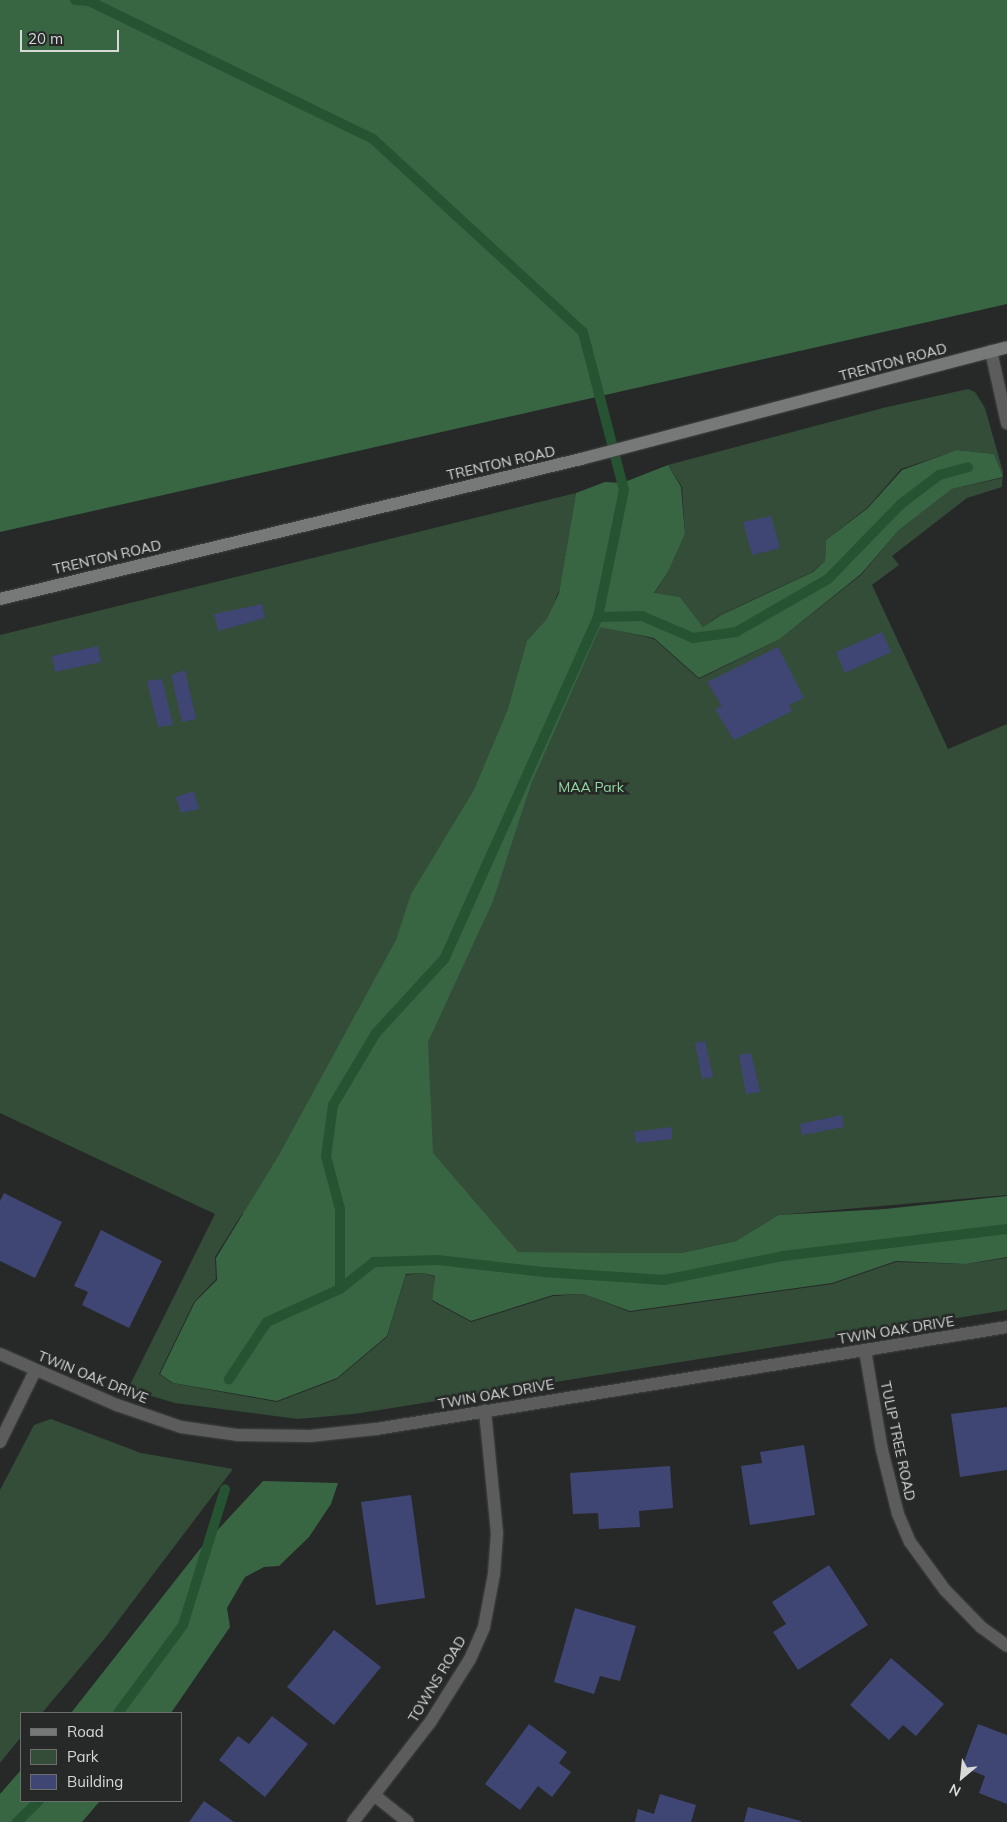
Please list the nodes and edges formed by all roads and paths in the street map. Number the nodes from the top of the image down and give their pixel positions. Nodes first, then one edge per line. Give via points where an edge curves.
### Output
1 (1007, 347) edge
2 (991, 351) junction
3 (1007, 423) edge
4 (0, 599) edge
5 (1007, 1327) edge
6 (865, 1350) junction
7 (0, 1354) edge
8 (35, 1370) junction
9 (485, 1411) junction
10 (0, 1442) edge
11 (1007, 1646) edge
12 (374, 1795) junction
13 (353, 1822) edge
14 (408, 1822) edge

1 - 2 main road, TRENTON ROAD
2 - 3 street
2 - 4 main road, TRENTON ROAD via 650,442
5 - 6 street, TWIN OAK DRIVE
6 - 9 street, TWIN OAK DRIVE
6 - 11 street, TULIP TREE ROAD via 882,1450 898,1514 910,1542 944,1590 981,1627
7 - 8 street, TWIN OAK DRIVE
8 - 9 street, TWIN OAK DRIVE via 117,1405 181,1427 238,1435 310,1436
8 - 10 street
9 - 12 street, TOWNS ROAD via 497,1533 494,1574 484,1627 470,1659 431,1721
12 - 13 street, TOWNS ROAD
12 - 14 street

